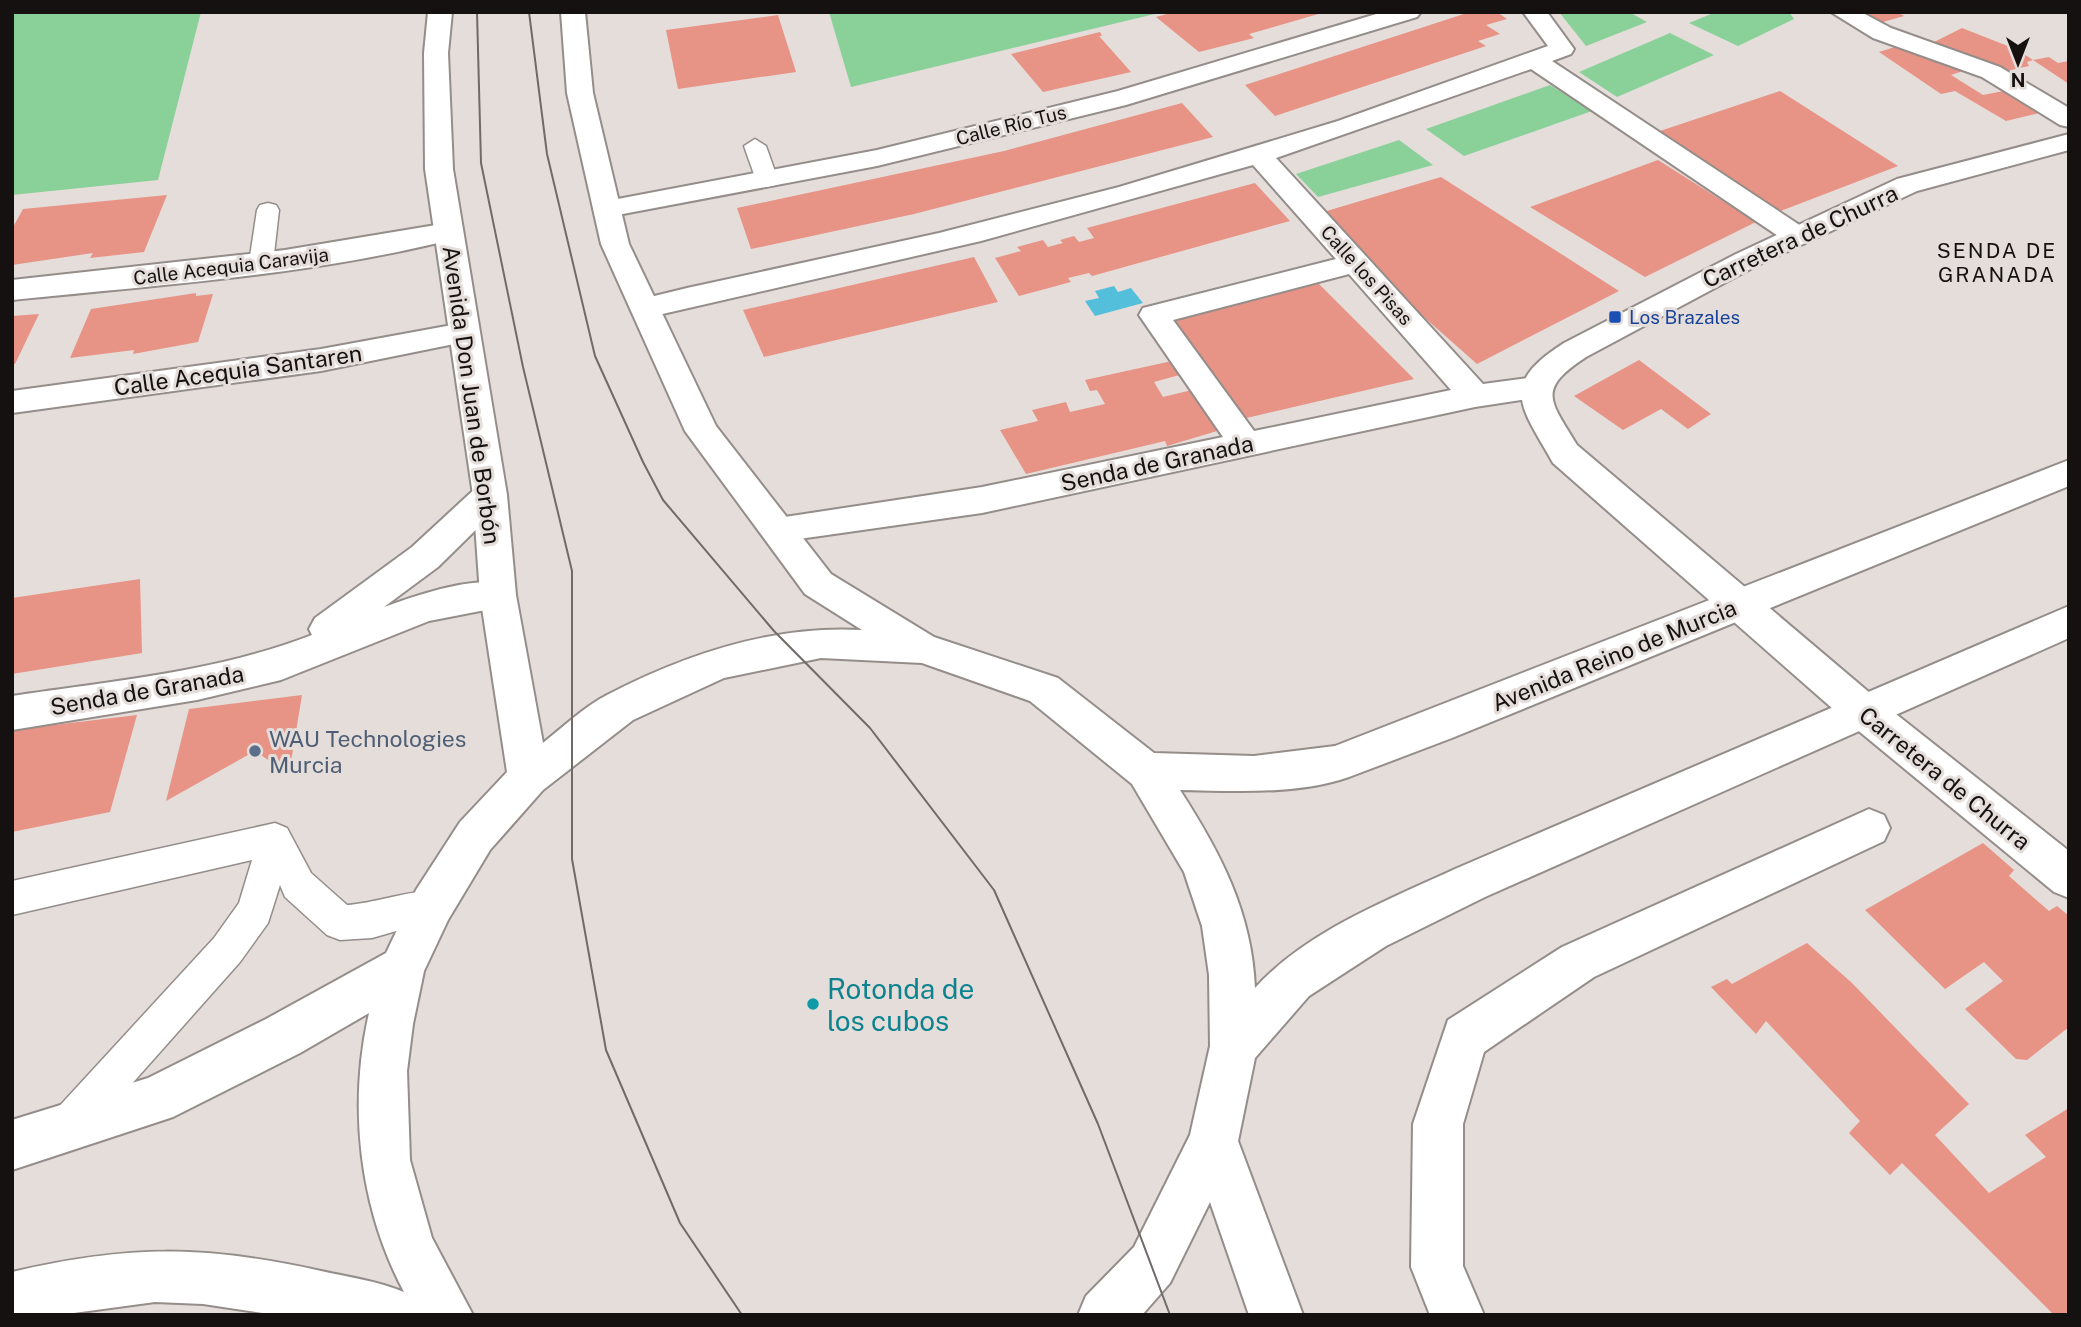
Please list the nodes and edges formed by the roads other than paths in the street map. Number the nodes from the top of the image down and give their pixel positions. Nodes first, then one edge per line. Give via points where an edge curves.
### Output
1 (440, 12) edge
2 (573, 12) edge
3 (1409, 12) edge
4 (1535, 12) edge
5 (1843, 12) edge
6 (1534, 60) junction
7 (2069, 119) edge
8 (2069, 142) edge
9 (755, 145) dead end
10 (1259, 155) junction
11 (768, 180) junction
12 (607, 209) junction
13 (268, 210) dead end
14 (448, 232) junction
15 (1797, 236) junction
16 (261, 263) junction
17 (1356, 263) junction
18 (12, 290) edge
19 (645, 308) junction
20 (463, 333) junction
21 (1536, 388) junction
22 (1475, 396) junction
23 (12, 402) edge
24 (1246, 444) junction
25 (2069, 472) edge
26 (490, 495) junction
27 (778, 529) junction
28 (498, 595) junction
29 (1739, 604) junction
30 (2069, 621) edge
31 (922, 648) junction
32 (282, 664) junction
33 (1863, 711) junction
34 (12, 713) edge
35 (1146, 771) junction
36 (528, 777) junction
37 (1869, 828) dead end
38 (275, 839) junction
39 (2069, 878) edge
40 (12, 898) edge
41 (432, 905) junction
42 (402, 969) junction
43 (1234, 1046) junction
44 (64, 1130) junction
45 (1213, 1141) junction
46 (12, 1145) edge
47 (12, 1298) edge
48 (396, 1315) edge
49 (446, 1315) edge
50 (1105, 1315) edge
51 (1276, 1315) edge
52 (1457, 1315) edge

1 - 14 street, Avenida Don Juan de Borbón via 436,53 439,169
2 - 12 street via 580,93
3 - 11 street, Calle Río Tus via 1126,97
4 - 6 street via 1562,49
5 - 7 street via 1882,33 1991,72
6 - 10 street via 1473,85
6 - 15 street
8 - 15 street, Carretera de Churra via 1907,186
9 - 11 lane
10 - 17 street, Calle los Pisas
10 - 19 street via 980,232
11 - 12 street, Calle Río Tus
12 - 19 street via 615,244
13 - 16 lane
14 - 16 street, Calle Acequia Caravija
14 - 20 street, Avenida Don Juan de Borbón
15 - 21 street, Carretera de Churra via 1661,302 1576,350 1549,367
16 - 18 street, Calle Acequia Caravija
17 - 22 street, Calle los Pisas
17 - 24 street via 1154,315
19 - 27 street via 702,431
20 - 23 street, Calle Acequia Santaren via 321,360
20 - 26 street, Avenida Don Juan de Borbón
21 - 22 street, Senda de Granada
21 - 29 street, Carretera de Churra via 1538,407 1565,454
22 - 24 street, Senda de Granada
24 - 27 street, Senda de Granada via 982,500
25 - 29 street, Avenida Reino de Murcia
26 - 28 street, Avenida Don Juan de Borbón
26 - 32 street via 425,557
27 - 31 street via 818,584
28 - 32 street, Senda de Granada via 425,607
28 - 36 street, Avenida Don Juan de Borbón
29 - 33 street, Carretera de Churra
29 - 35 street, Avenida Reino de Murcia via 1335,764 1254,774
30 - 33 street
31 - 35 street via 1044,689
31 - 36 street via 821,643 718,663 619,708
32 - 34 street, Senda de Granada via 197,684
33 - 39 street, Carretera de Churra
33 - 43 street via 1370,931 1293,980
35 - 43 street via 1203,864 1224,926 1232,975
36 - 41 street via 475,836
37 - 52 street via 1578,962 1465,1037 1438,1124 1437,1267
38 - 40 lane
38 - 41 lane via 298,885 340,923 372,921
38 - 44 lane via 254,911 228,950
41 - 42 street
42 - 44 street via 156,1100
42 - 49 street via 383,1071 385,1160 409,1248
43 - 45 street
44 - 46 street
45 - 50 street via 1152,1265
45 - 51 street
47 - 48 street via 73,1284 175,1276 316,1295

